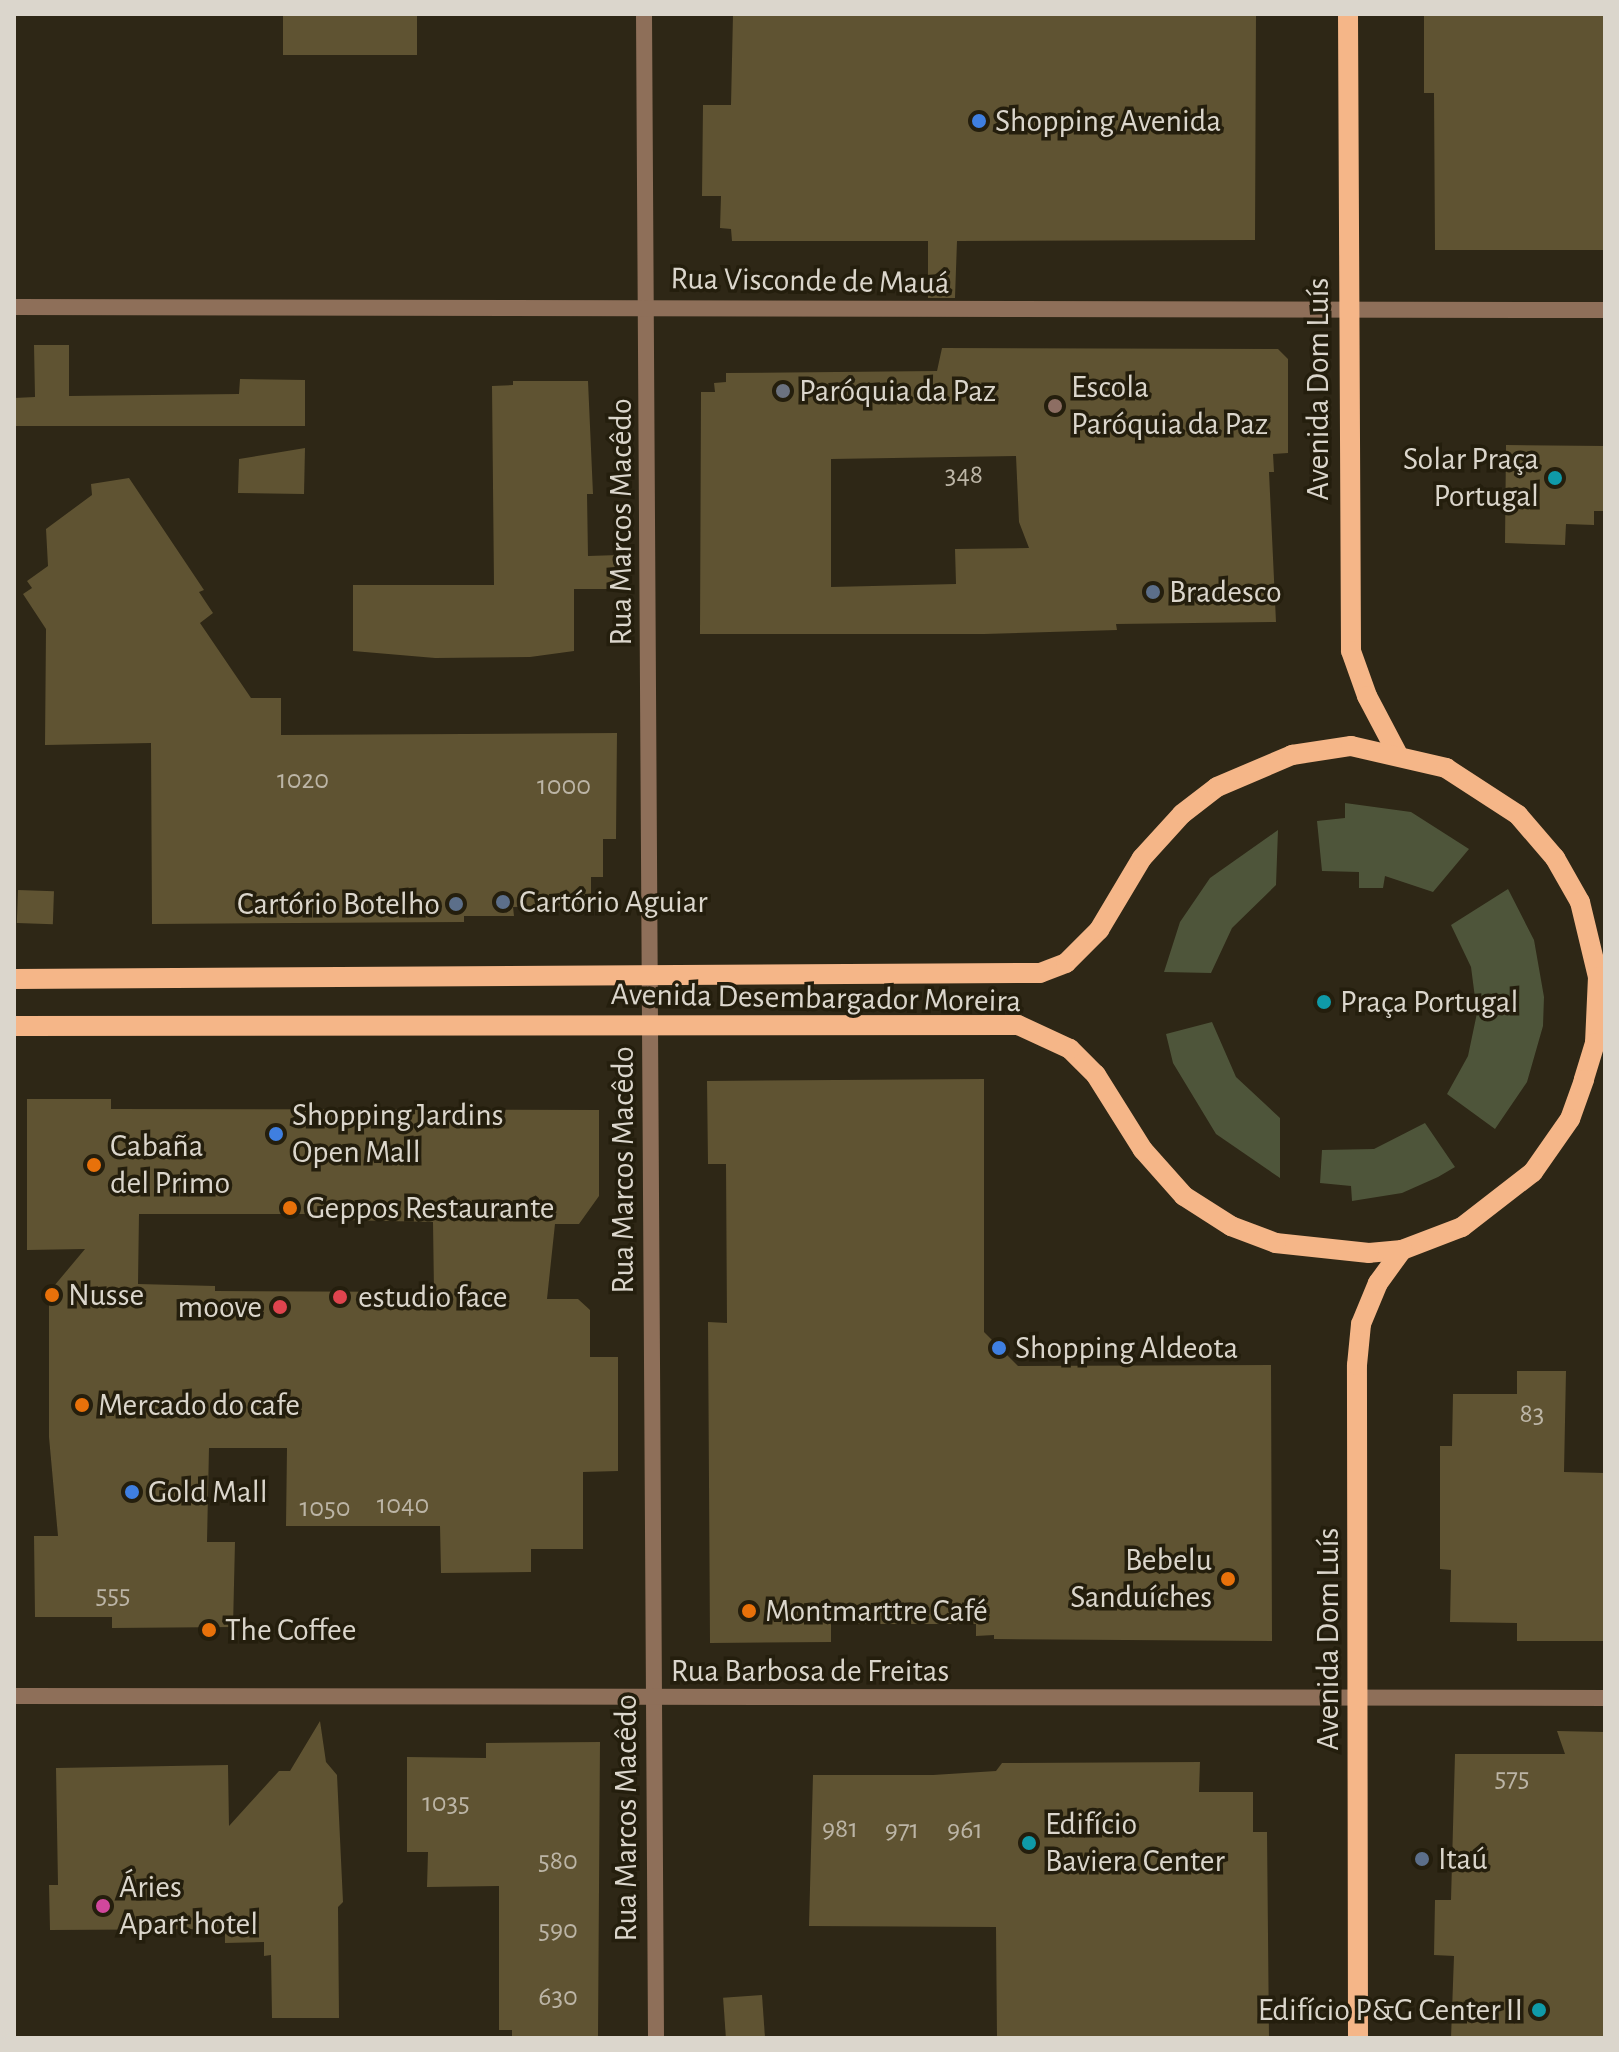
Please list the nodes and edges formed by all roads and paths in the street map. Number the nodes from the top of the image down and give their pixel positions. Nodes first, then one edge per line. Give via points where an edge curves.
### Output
1 (644, 14) edge
2 (1348, 14) edge
3 (648, 306) junction
4 (14, 307) edge
5 (1348, 310) junction
6 (1605, 310) edge
7 (1397, 753) junction
8 (1602, 977) edge
9 (14, 979) edge
10 (650, 980) junction
11 (650, 1025) junction
12 (14, 1026) edge
13 (1402, 1250) junction
14 (14, 1696) edge
15 (653, 1698) junction
16 (1605, 1698) edge
17 (1358, 1700) junction
18 (656, 2038) edge
19 (1358, 2038) edge

1 - 3 street, Rua Marcos Macêdo
2 - 5 main road, Avenida Dom Luís
3 - 4 street, Rua Visconde de Mauá
3 - 5 street, Rua Visconde de Mauá via 1044,313
3 - 10 street, Rua Marcos Macêdo
5 - 6 street, Rua Visconde de Mauá
5 - 7 main road, Avenida Dom Luís via 1351,651
7 - 8 main road, Avenida Desembargador Moreira via 1446,768 1484,790 1536,834 1580,902
7 - 10 main road, Avenida Desembargador Moreira via 1351,746 1312,750 1257,766 1217,787 1182,814 1142,858 1099,930 1066,963 1040,973
8 - 13 main road, Avenida Desembargador Moreira via 1595,1043 1570,1119 1553,1146 1499,1204 1462,1227
9 - 10 main road, Avenida Desembargador Moreira
10 - 11 street, Rua Marcos Macêdo
11 - 12 main road, Avenida Desembargador Moreira
11 - 13 main road, Avenida Desembargador Moreira via 1018,1025 1070,1049 1096,1075 1143,1150 1184,1196 1231,1226 1298,1249
11 - 15 street, Rua Marcos Macêdo
13 - 17 main road, Avenida Dom Luís via 1378,1283 1361,1324
14 - 15 street, Rua Barbosa de Freitas
15 - 17 street, Rua Barbosa de Freitas
15 - 18 street, Rua Marcos Macêdo
16 - 17 street, Rua Barbosa de Freitas
17 - 19 main road, Avenida Dom Luís

